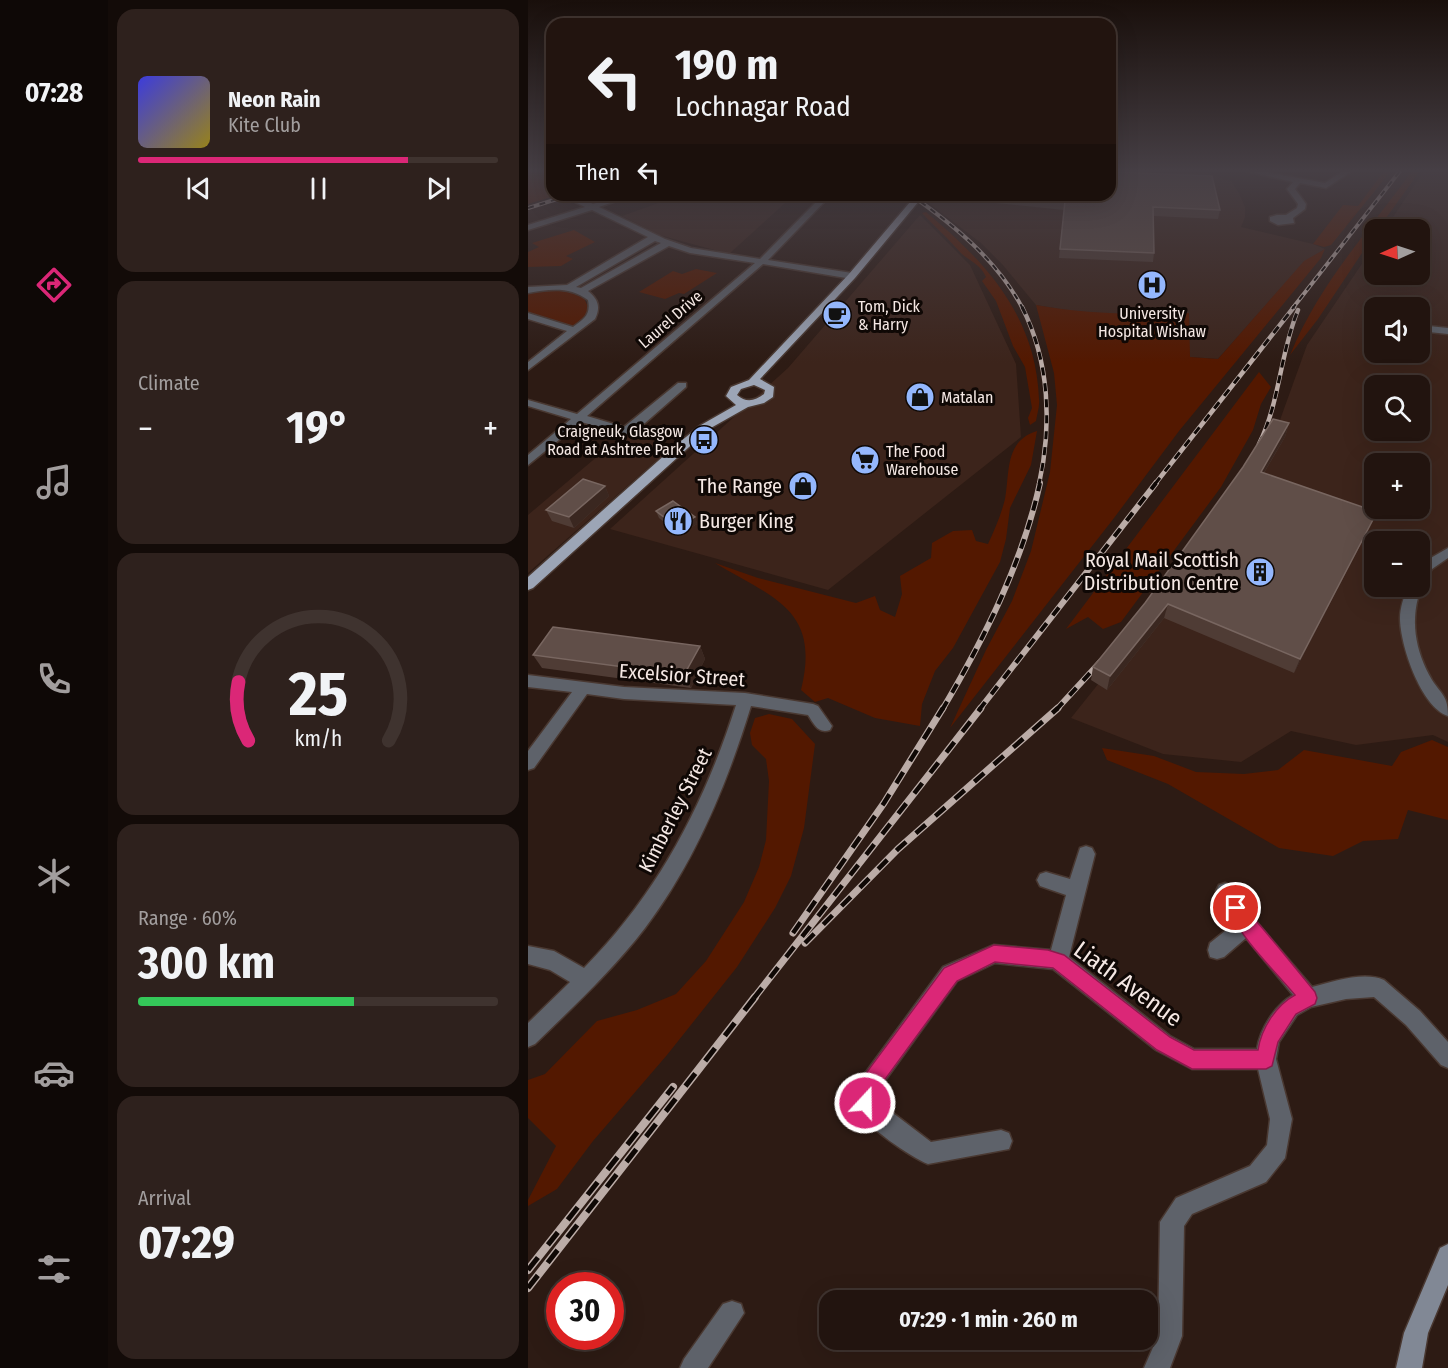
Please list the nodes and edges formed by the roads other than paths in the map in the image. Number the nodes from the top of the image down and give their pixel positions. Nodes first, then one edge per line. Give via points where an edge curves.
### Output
1 (650, 235) edge
2 (788, 235) edge
3 (887, 235) edge
4 (655, 237) junction
5 (668, 243) junction
6 (761, 262) junction
7 (852, 276) junction
8 (568, 288) junction
9 (528, 290) edge
10 (582, 291) junction
11 (528, 316) edge
12 (1430, 329) edge
13 (576, 331) junction
14 (1448, 331) edge
15 (528, 367) edge
16 (758, 383) junction
17 (682, 386) dead end
18 (528, 403) edge
19 (741, 403) junction
20 (580, 417) junction
21 (528, 461) edge
22 (1448, 552) edge
23 (1430, 564) edge
24 (528, 585) edge
25 (1412, 597) edge
26 (528, 681) edge
27 (584, 688) junction
28 (745, 699) junction
29 (1448, 710) edge
30 (824, 726) dead end
31 (528, 763) edge
32 (1086, 854) dead end
33 (1046, 880) dead end
34 (1078, 890) junction
35 (1225, 891) dead end
36 (1247, 925) junction
37 (1217, 950) dead end
38 (528, 955) edge
39 (1058, 961) junction
40 (585, 980) junction
41 (1308, 998) junction
42 (528, 1037) edge
43 (1448, 1058) edge
44 (1266, 1059) junction
45 (1001, 1141) dead end
46 (1448, 1256) edge
47 (732, 1313) dead end
48 (693, 1368) edge
49 (1156, 1368) edge
50 (1409, 1368) edge

1 - 4 street
2 - 6 street, Laurel Drive
3 - 7 main road
4 - 5 street
4 - 8 street
5 - 6 street
5 - 10 street
6 - 7 street
6 - 20 street, Laurel Drive
7 - 16 main road via 768,363
8 - 9 street
8 - 10 street
10 - 13 street via 592,299 594,308 592,317
11 - 13 street
12 - 14 street
13 - 15 street
16 - 19 main road via 733,390 731,396
16 - 19 main road via 770,389 769,395 762,401
17 - 20 street via 626,431
18 - 20 street
19 - 24 main road via 680,447
20 - 21 street, Laurel Drive
22 - 23 street
25 - 29 street via 1407,620 1410,646 1421,674
26 - 27 street, Excelsior Street
27 - 28 street, Excelsior Street
27 - 31 street
28 - 30 street, Excelsior Street via 813,710
28 - 40 street, Kimberley Street via 730,750 684,852 617,948
32 - 34 street
33 - 34 street
34 - 39 street
35 - 36 street
36 - 37 street
36 - 41 street
38 - 40 street via 554,960
39 - 44 street, Liath Avenue via 1163,1043 1192,1059
39 - 45 street, Liath Avenue via 994,954 950,975 865,1090 865,1103 871,1112 928,1153
40 - 42 street, Kimberley Street
41 - 43 street via 1377,987 1413,1018
41 - 44 street via 1290,1008 1269,1039
44 - 49 street via 1281,1119 1277,1150 1258,1174 1184,1206 1172,1222 1170,1336
46 - 50 street via 1416,1333
47 - 48 street

